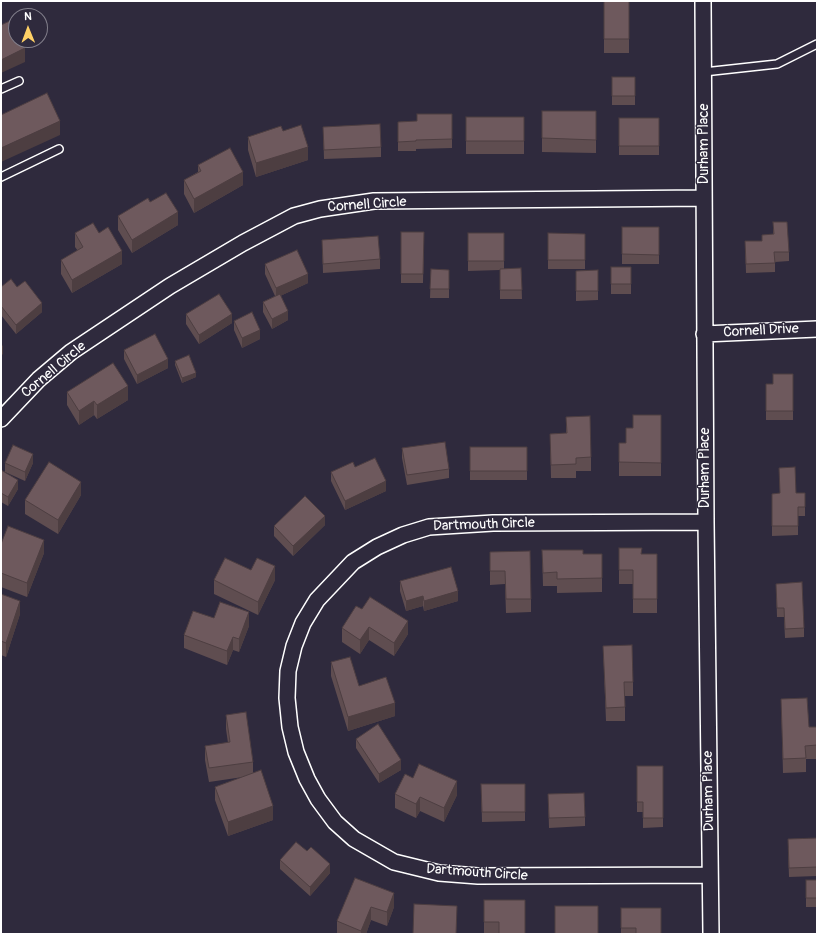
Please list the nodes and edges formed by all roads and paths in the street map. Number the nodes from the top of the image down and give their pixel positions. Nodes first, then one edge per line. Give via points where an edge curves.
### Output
1 (703, 1) edge
2 (817, 44) edge
3 (704, 72) junction
4 (19, 81) dead end
5 (1, 90) edge
6 (59, 149) dead end
7 (1, 177) edge
8 (704, 198) junction
9 (817, 329) edge
10 (704, 334) junction
11 (1, 419) edge
12 (706, 522) junction
13 (710, 874) junction
14 (711, 934) edge

1 - 3 street, Durham Place
2 - 3 lane via 777,64
3 - 8 street, Durham Place
4 - 5 lane
6 - 7 lane
8 - 10 street, Durham Place
8 - 11 street, Cornell Circle via 374,202 320,208 294,216 170,286 71,352 39,379
9 - 10 street, Cornell Drive
10 - 12 street, Durham Place
12 - 13 street, Durham Place
12 - 13 street, Dartmouth Circle via 493,523 429,527 403,535 353,562 316,600 294,646 288,671 287,698 296,752 318,799 335,822 354,839 394,862 440,873 478,876
13 - 14 street, Durham Place

